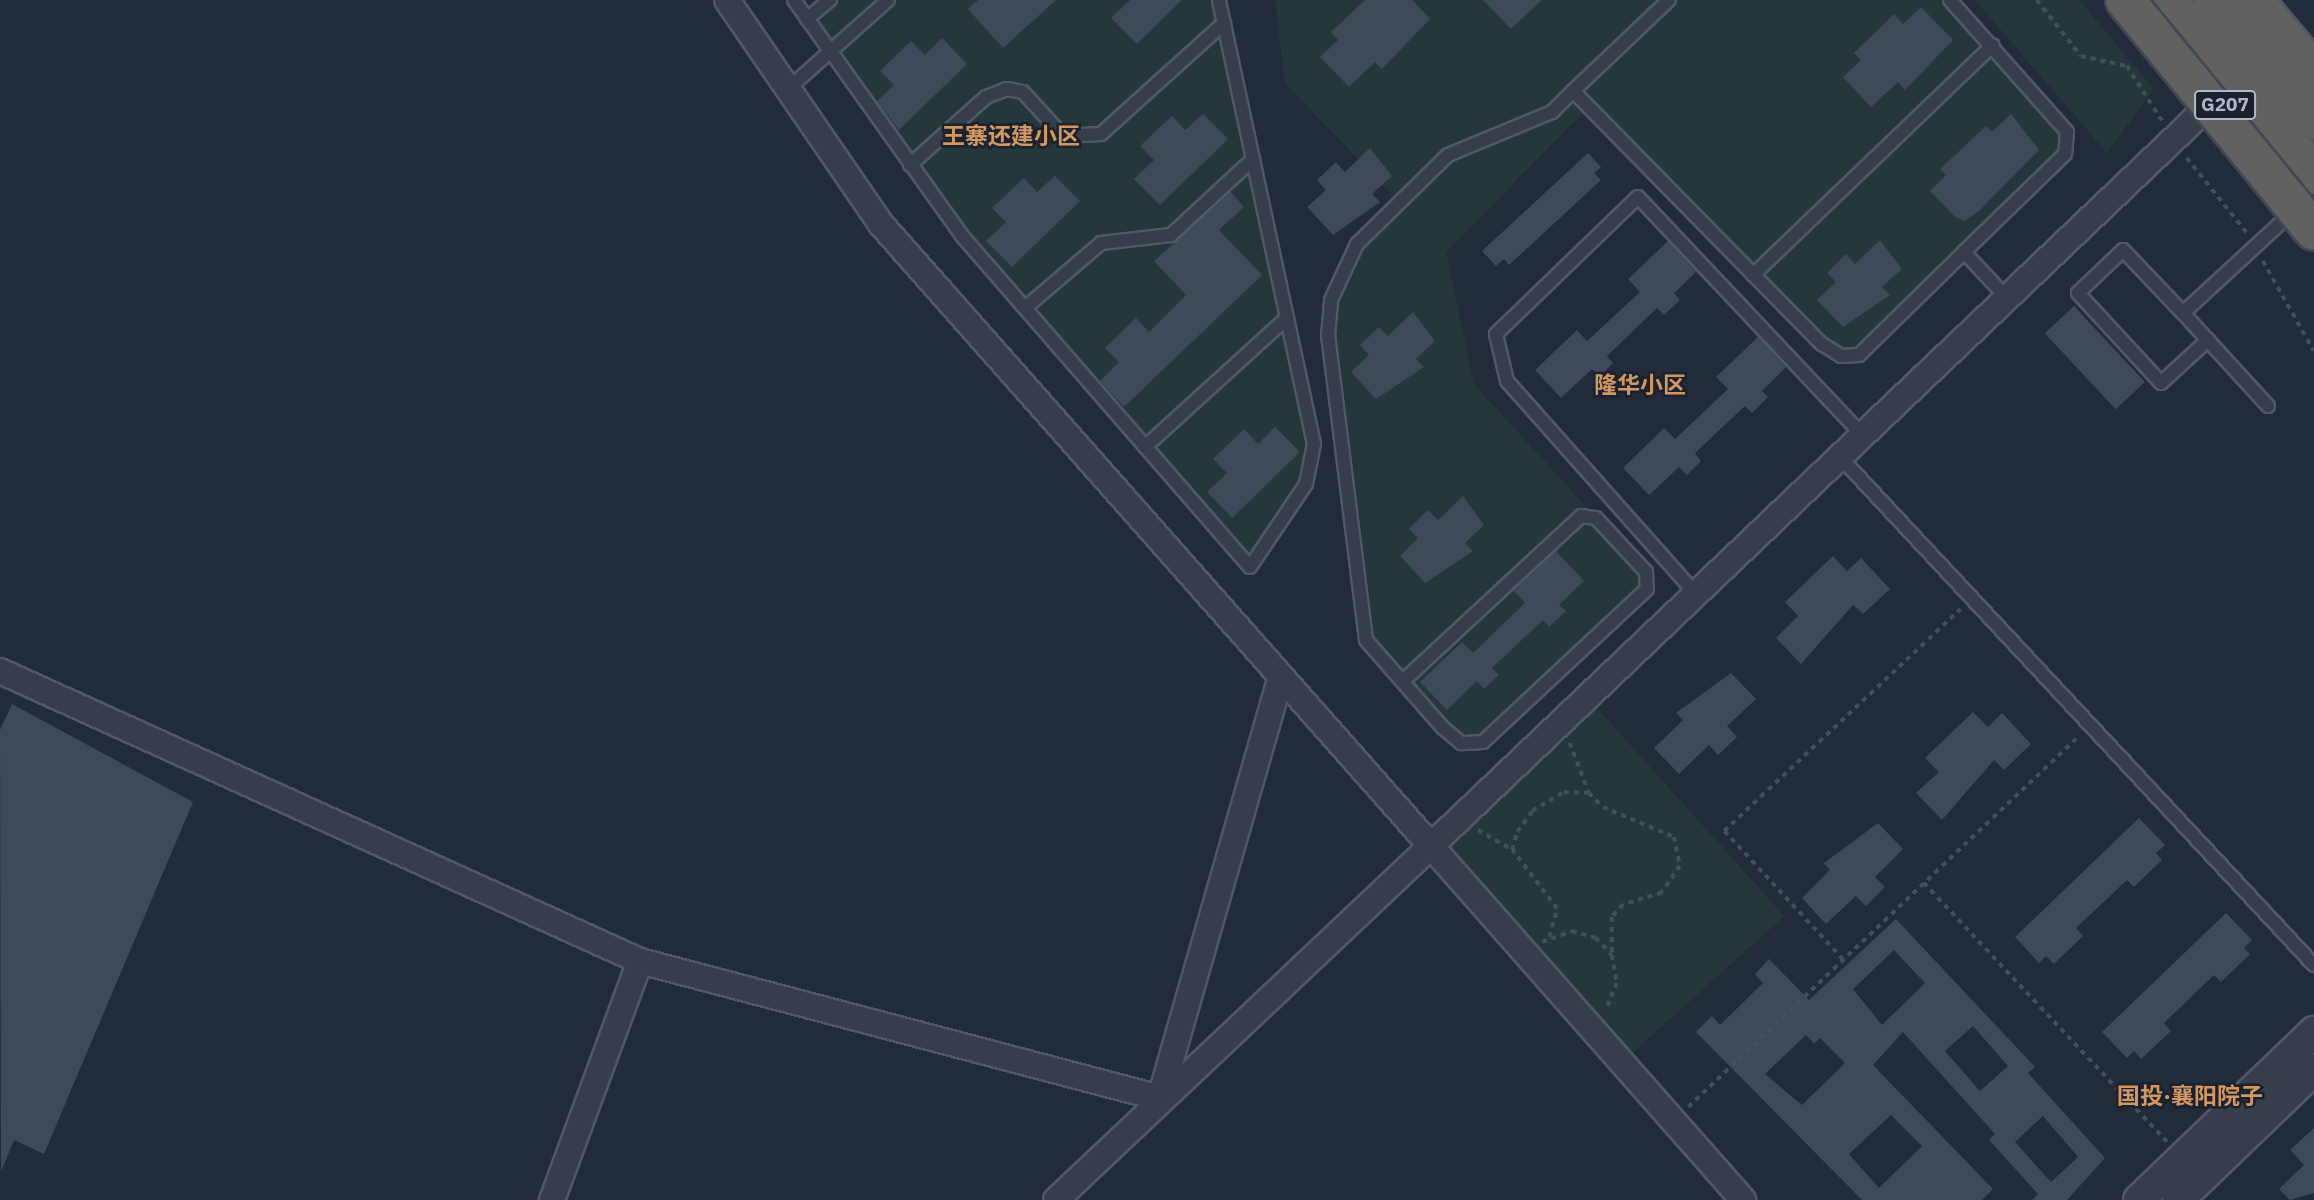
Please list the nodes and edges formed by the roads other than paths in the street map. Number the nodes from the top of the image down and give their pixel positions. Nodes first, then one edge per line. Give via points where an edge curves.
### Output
1 (727, 0) edge
2 (794, 0) edge
3 (830, 0) edge
4 (888, 0) edge
5 (1219, 0) edge
6 (1669, 0) edge
7 (1950, 0) edge
8 (2125, 0) edge
9 (2135, 0) edge
10 (2166, 0) edge
11 (2213, 0) edge
12 (2242, 0) edge
13 (2253, 0) edge
14 (807, 19) junction
15 (1224, 23) junction
16 (1993, 45) junction
17 (830, 51) junction
18 (2314, 72) edge
19 (2314, 86) edge
20 (788, 89) junction
21 (1573, 92) junction
22 (2218, 97) junction
23 (2314, 118) edge
24 (1253, 159) junction
25 (910, 165) junction
26 (2314, 174) edge
27 (2314, 212) edge
28 (2314, 231) edge
29 (2314, 248) edge
30 (1964, 252) junction
31 (1753, 275) junction
32 (2007, 298) junction
33 (1025, 308) junction
34 (2183, 313) junction
35 (1287, 318) junction
36 (2208, 340) junction
37 (2268, 406) dead end
38 (1863, 436) junction
39 (1145, 447) junction
40 (1841, 457) junction
41 (1697, 596) junction
42 (0, 671) edge
43 (1281, 677) junction
44 (1403, 681) junction
45 (1431, 846) junction
46 (640, 961) junction
47 (2314, 965) edge
48 (2314, 1032) edge
49 (2314, 1069) edge
50 (1160, 1098) junction
51 (552, 1200) edge
52 (1055, 1200) edge
53 (1743, 1200) edge
54 (2139, 1200) edge
55 (2178, 1200) edge

1 - 20 street
2 - 14 lane
3 - 14 lane
4 - 17 lane
5 - 15 lane
6 - 21 lane
7 - 16 lane
8 - 28 highway, bridge
9 - 22 highway, G207
10 - 26 highway
11 - 23 highway
12 - 19 highway
13 - 18 highway
14 - 17 lane
15 - 24 lane
15 - 25 lane via 1101,134 1063,136 1023,92 1007,89 986,97
16 - 30 lane via 2055,112 2067,132 2065,154
16 - 31 lane
17 - 20 lane
17 - 25 lane
20 - 43 street via 880,223
21 - 31 lane
21 - 44 lane via 1552,113 1448,155 1357,244 1331,300 1328,336 1366,640
22 - 27 highway, G207
22 - 32 street
24 - 33 lane via 1171,235 1101,243
24 - 35 lane
25 - 33 lane
29 - 34 lane via 2286,218
30 - 31 lane via 1858,355 1841,356 1822,344
30 - 32 lane
32 - 38 street
33 - 39 lane
34 - 36 lane
34 - 36 lane via 2123,250 2078,293 2161,383
35 - 39 lane
35 - 39 lane via 1314,444 1306,484 1250,567
36 - 37 lane
38 - 40 street
38 - 41 lane via 1637,197 1496,334 1507,381
40 - 41 street
40 - 47 lane
41 - 45 street
42 - 46 street
43 - 45 street
43 - 50 street
44 - 44 lane via 1581,516 1595,517 1646,572 1647,589 1483,742 1461,743
45 - 50 street
45 - 53 street
46 - 50 street
46 - 51 street
48 - 54 street
49 - 55 street
50 - 52 street

